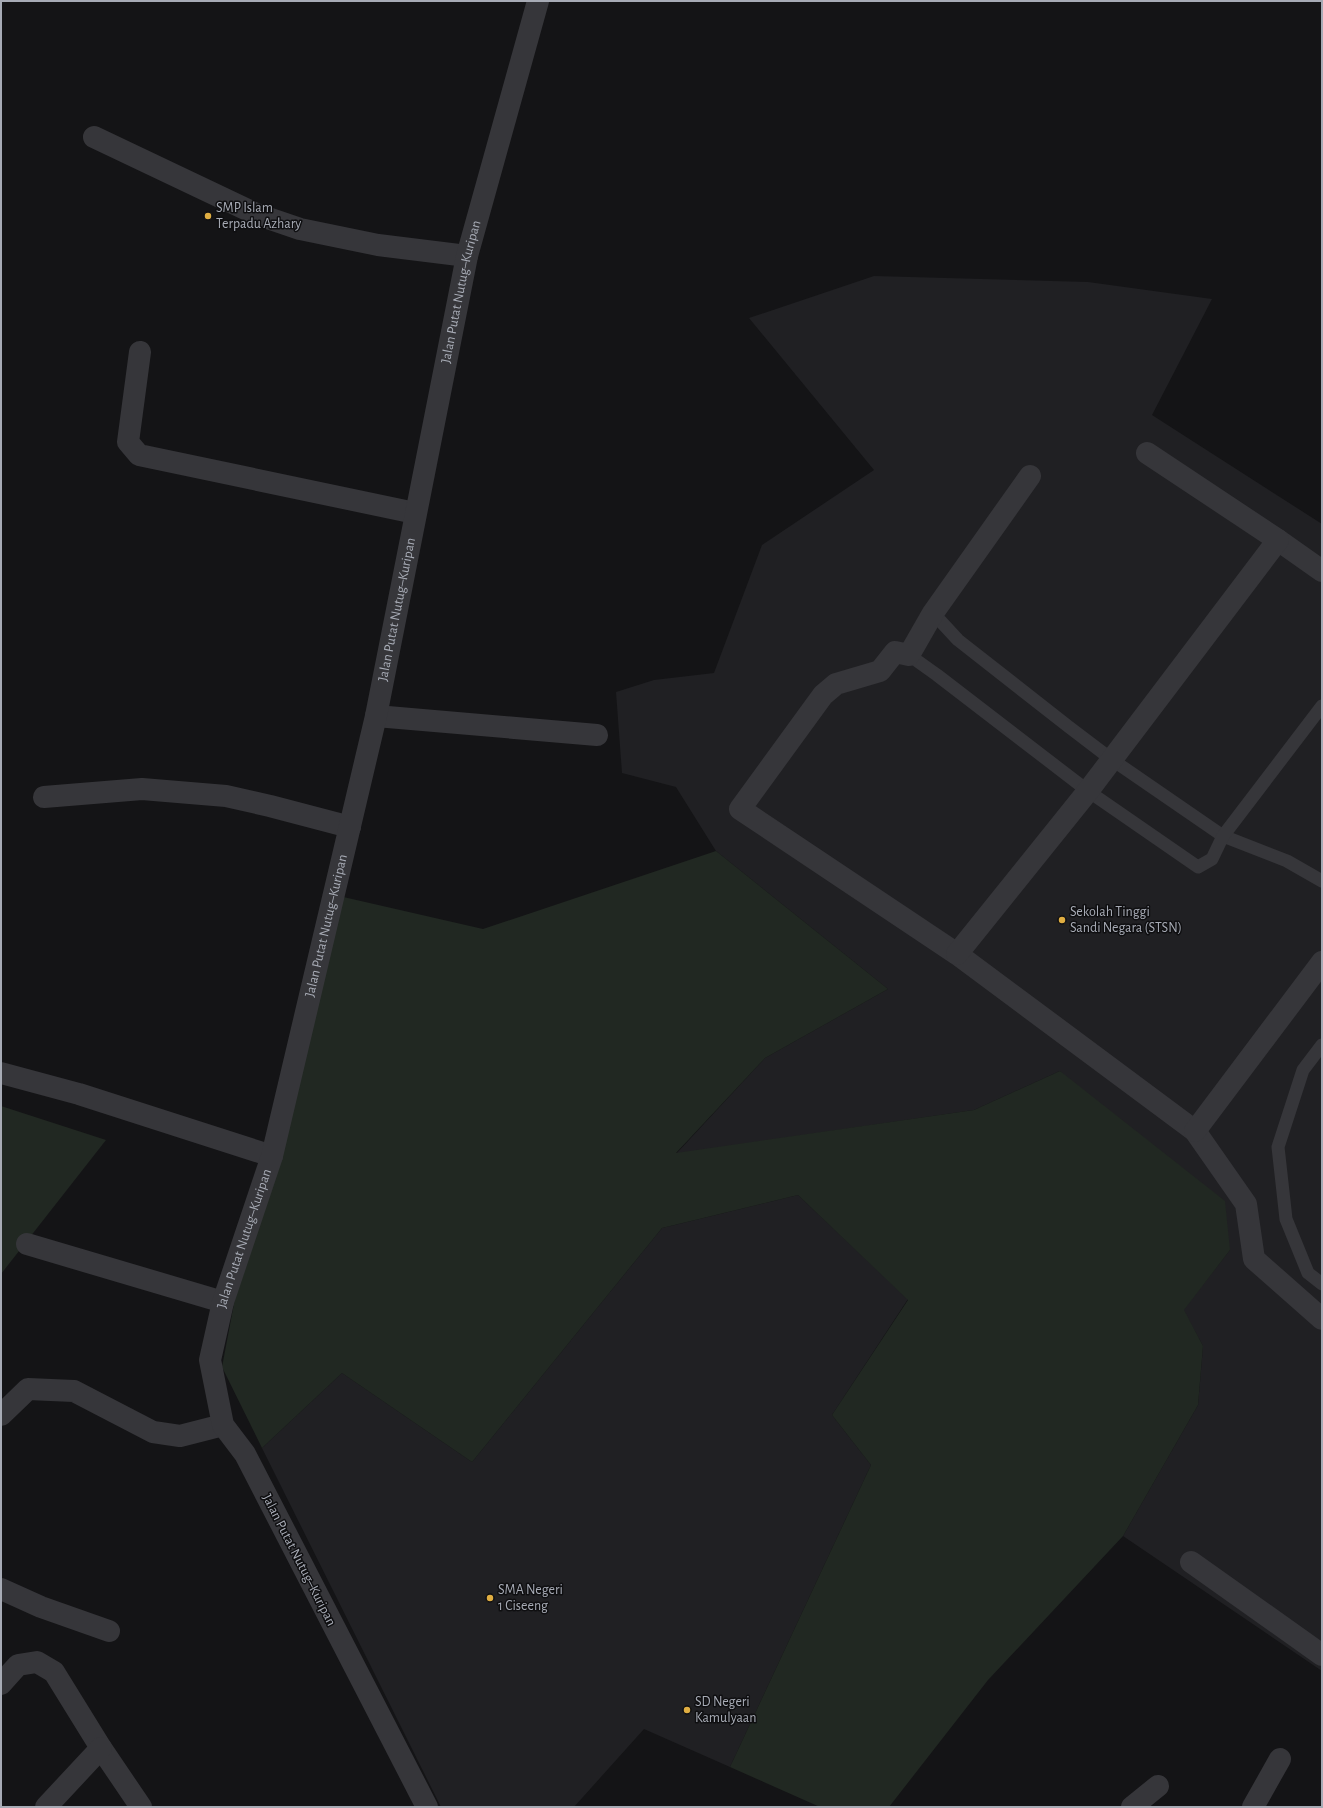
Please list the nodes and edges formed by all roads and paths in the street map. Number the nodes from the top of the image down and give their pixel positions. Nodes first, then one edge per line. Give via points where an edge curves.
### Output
1 (538, 1) edge
2 (94, 137) dead end
3 (467, 256) junction
4 (140, 352) dead end
5 (1147, 453) dead end
6 (1030, 476) dead end
7 (415, 513) junction
8 (1278, 540) junction
9 (1322, 571) edge
10 (933, 613) junction
11 (909, 655) junction
12 (1322, 706) edge
13 (376, 716) junction
14 (597, 735) dead end
15 (1110, 759) junction
16 (1088, 791) junction
17 (44, 797) dead end
18 (350, 827) junction
19 (1223, 836) junction
20 (1322, 880) edge
21 (957, 954) junction
22 (1322, 962) edge
23 (1322, 1045) edge
24 (1, 1072) edge
25 (1195, 1131) junction
26 (272, 1156) junction
27 (27, 1244) dead end
28 (1322, 1284) edge
29 (223, 1302) junction
30 (1322, 1319) edge
31 (1, 1415) edge
32 (223, 1425) junction
33 (1191, 1562) dead end
34 (1, 1588) edge
35 (109, 1631) dead end
36 (1322, 1655) edge
37 (1, 1684) edge
38 (101, 1748) junction
39 (1280, 1759) dead end
40 (1158, 1786) dead end
41 (46, 1807) edge
42 (141, 1807) edge
43 (427, 1807) edge
44 (1132, 1807) edge
45 (1253, 1807) edge

1 - 3 street, Jalan Putat Nutug–Kuripan
2 - 3 street via 256,214 300,229 378,245
3 - 7 street, Jalan Putat Nutug–Kuripan
4 - 7 street via 128,442 139,455
5 - 8 street
6 - 10 street
7 - 13 street, Jalan Putat Nutug–Kuripan
8 - 9 street
8 - 15 street
10 - 11 street
10 - 15 lane via 958,640
11 - 16 lane
11 - 21 street via 895,652 880,671 836,684 823,695 740,809
12 - 19 lane
13 - 14 street
13 - 18 street, Jalan Putat Nutug–Kuripan
15 - 16 street
15 - 19 lane
16 - 19 lane via 1198,866 1212,859
16 - 21 street
17 - 18 street via 142,789 226,796
18 - 26 street, Jalan Putat Nutug–Kuripan
19 - 20 lane via 1288,861
21 - 25 street
22 - 25 street
23 - 28 lane via 1303,1070 1278,1147 1286,1220 1308,1273
24 - 26 street via 79,1094
25 - 30 street via 1246,1204 1254,1259
26 - 29 street, Jalan Putat Nutug–Kuripan
27 - 29 street
29 - 32 street, Jalan Putat Nutug–Kuripan via 210,1360
31 - 32 street via 28,1390 74,1391 153,1432 180,1436
32 - 43 street, Jalan Putat Nutug–Kuripan via 244,1454
33 - 36 street
34 - 35 street via 40,1607
37 - 38 street via 18,1665 37,1662 54,1672
38 - 41 street
38 - 42 street
39 - 45 street
40 - 44 street

